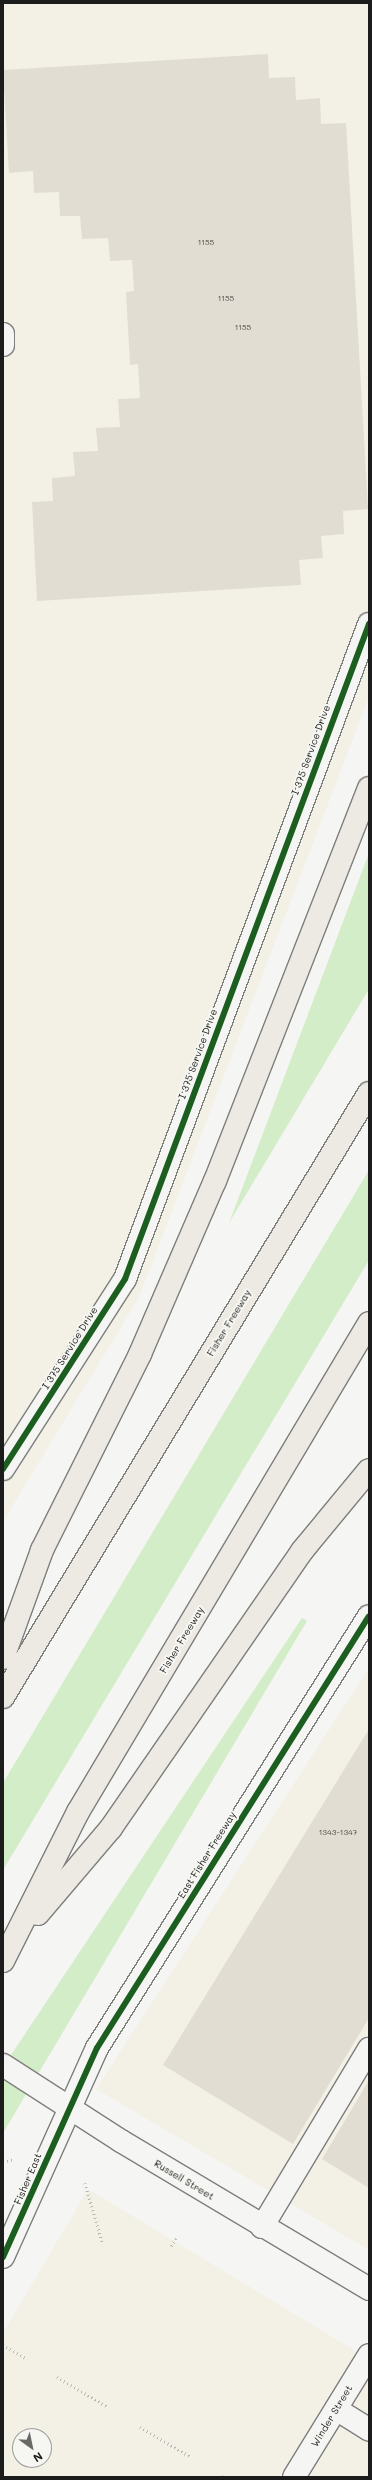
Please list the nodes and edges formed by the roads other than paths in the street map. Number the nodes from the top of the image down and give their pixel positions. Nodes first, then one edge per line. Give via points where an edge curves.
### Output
1 (3, 334) edge
2 (3, 345) edge
3 (369, 624) edge
4 (369, 788) edge
5 (369, 1093) edge
6 (369, 1323) edge
7 (3, 1469) edge
8 (369, 1470) edge
9 (369, 1616) edge
10 (3, 1658) edge
11 (3, 1697) edge
12 (19, 1936) junction
13 (3, 1962) edge
14 (369, 2049) edge
15 (9, 2069) edge
16 (69, 2108) junction
17 (262, 2227) junction
18 (3, 2257) edge
19 (369, 2289) edge
20 (369, 2355) edge
21 (336, 2409) junction
22 (369, 2430) edge
23 (294, 2477) edge

1 - 2 street
3 - 7 street, I 375 Service Drive via 124,1279
4 - 10 highway via 215,1181 140,1354 42,1550
5 - 11 highway, Fisher Freeway
6 - 12 highway, Fisher Freeway via 78,1812
8 - 12 highway via 302,1551 111,1828
9 - 16 street, East Fisher Freeway via 97,2048
12 - 13 highway, Fisher Freeway
14 - 17 street
15 - 16 street, Russell Street
16 - 17 street, Russell Street
16 - 18 street, Fisher East
17 - 19 street, Russell Street
20 - 21 street, Winder Street
21 - 22 street
21 - 23 street, Winder Street

